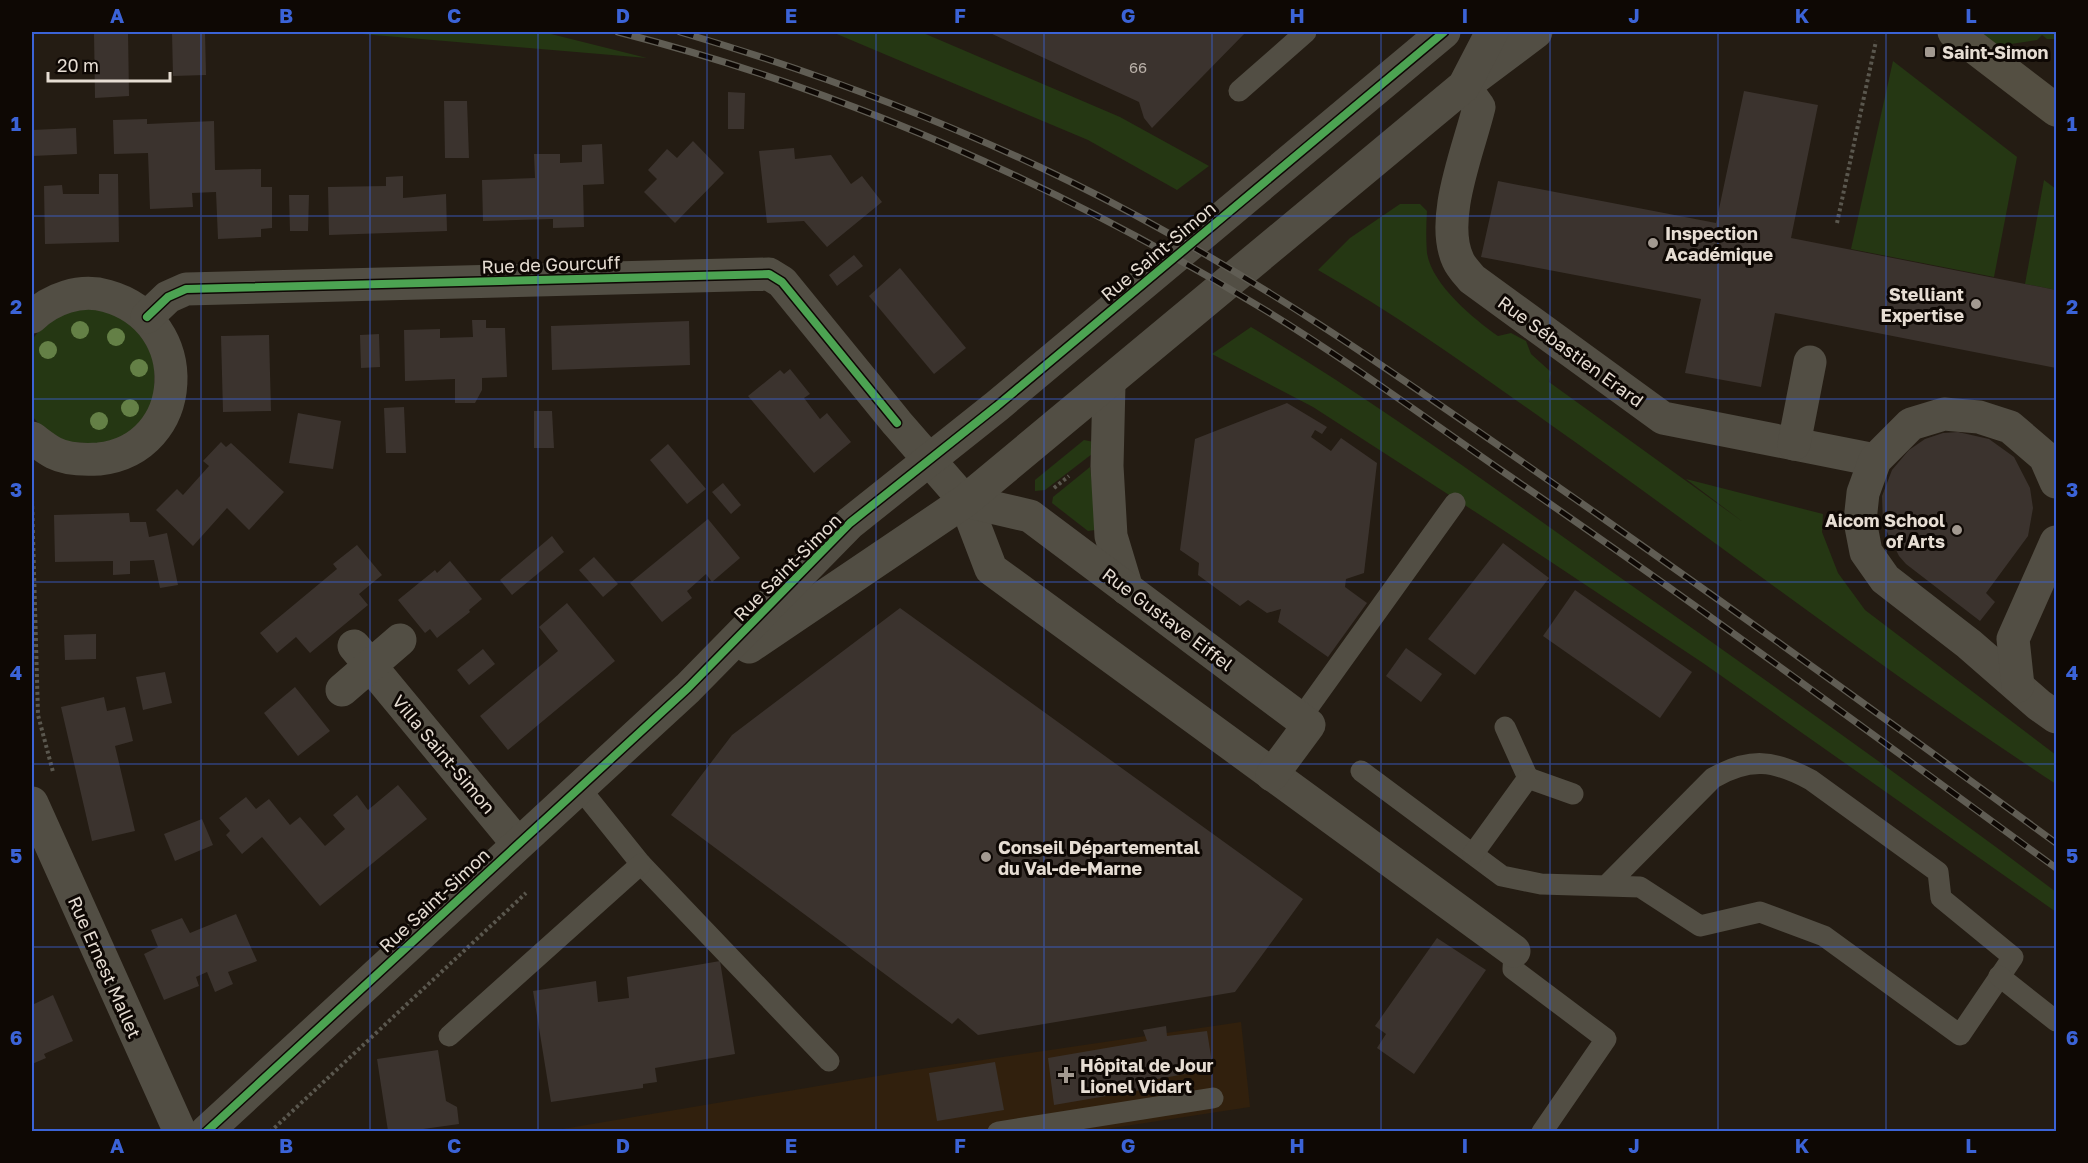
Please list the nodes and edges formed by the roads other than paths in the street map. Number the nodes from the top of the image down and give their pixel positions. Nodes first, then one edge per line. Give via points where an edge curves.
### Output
1 (1306, 32) edge
2 (1444, 32) edge
3 (1492, 32) edge
4 (1536, 32) edge
5 (1954, 32) edge
6 (1464, 86) junction
7 (1239, 91) dead end
8 (2056, 110) edge
9 (32, 317) edge
10 (147, 317) junction
11 (1810, 362) dead end
12 (1109, 384) junction
13 (32, 438) edge
14 (1794, 444) junction
15 (929, 460) junction
16 (1875, 460) junction
17 (2056, 482) edge
18 (965, 501) junction
19 (1455, 503) dead end
20 (2056, 542) edge
21 (1127, 589) junction
22 (400, 640) dead end
23 (362, 656) junction
24 (2018, 686) junction
25 (688, 688) junction
26 (342, 690) dead end
27 (2056, 717) edge
28 (1300, 719) junction
29 (1505, 728) dead end
30 (1361, 771) dead end
31 (1272, 775) junction
32 (1528, 778) junction
33 (579, 787) junction
34 (43, 792) edge
35 (1573, 794) dead end
36 (517, 843) junction
37 (1473, 854) junction
38 (641, 864) junction
39 (1606, 886) junction
40 (1514, 951) joint
41 (1999, 976) junction
42 (2056, 1021) edge
43 (449, 1036) dead end
44 (829, 1061) dead end
45 (1213, 1098) dead end
46 (180, 1131) edge
47 (206, 1131) edge
48 (998, 1131) edge
49 (1542, 1131) edge

1 - 7 lane
2 - 15 street, Rue Saint-Simon
3 - 6 street, Rue Saint-Simon
4 - 6 street, Rue Saint-Simon
5 - 8 main road
6 - 12 street, Rue Saint-Simon
6 - 14 street, Rue Sébastien Erard via 1479,107 1453,209 1452,236 1458,261 1472,279 1664,418
9 - 10 street via 44,306 70,295 98,294 125,301
10 - 13 street via 164,341 172,369 170,398 158,424 138,444 112,457 83,460 55,454
10 - 15 street, Rue de Gourcuff via 168,297 186,289 769,274 782,282
11 - 14 street
12 - 18 street, Rue Saint-Simon
12 - 21 street via 1107,466 1111,536
14 - 16 street, Rue Sébastien Erard
15 - 18 street
15 - 25 street, Rue Saint-Simon via 850,524
16 - 17 street via 1911,424 1944,414 1979,417 2010,427 2045,457
16 - 24 street via 1863,493 1860,521 1866,552 1885,579
18 - 21 street, Rue Gustave Eiffel via 1030,516
18 - 25 street, Rue Saint-Simon
18 - 31 street via 991,569
19 - 28 lane
20 - 24 street via 2013,639
21 - 28 street, Rue Gustave Eiffel
22 - 23 street
23 - 26 street
23 - 36 street, Villa Saint-Simon
24 - 27 street
25 - 33 street, Rue Saint-Simon
28 - 31 street via 1309,725
29 - 32 lane
30 - 37 lane
31 - 40 street
32 - 35 lane
32 - 37 lane
33 - 36 street, Rue Saint-Simon
33 - 38 lane
34 - 46 street, Rue Ernest Mallet
36 - 47 street, Rue Saint-Simon
37 - 39 lane via 1502,876 1541,884
38 - 43 lane
38 - 44 lane
39 - 41 lane via 1640,887 1700,926 1760,912 1824,936 1960,1035
39 - 41 lane via 1713,778 1734,766 1752,763 1793,770 1938,872 1941,898 2013,957
40 - 49 lane via 1513,969 1606,1039
41 - 42 lane
45 - 48 lane

